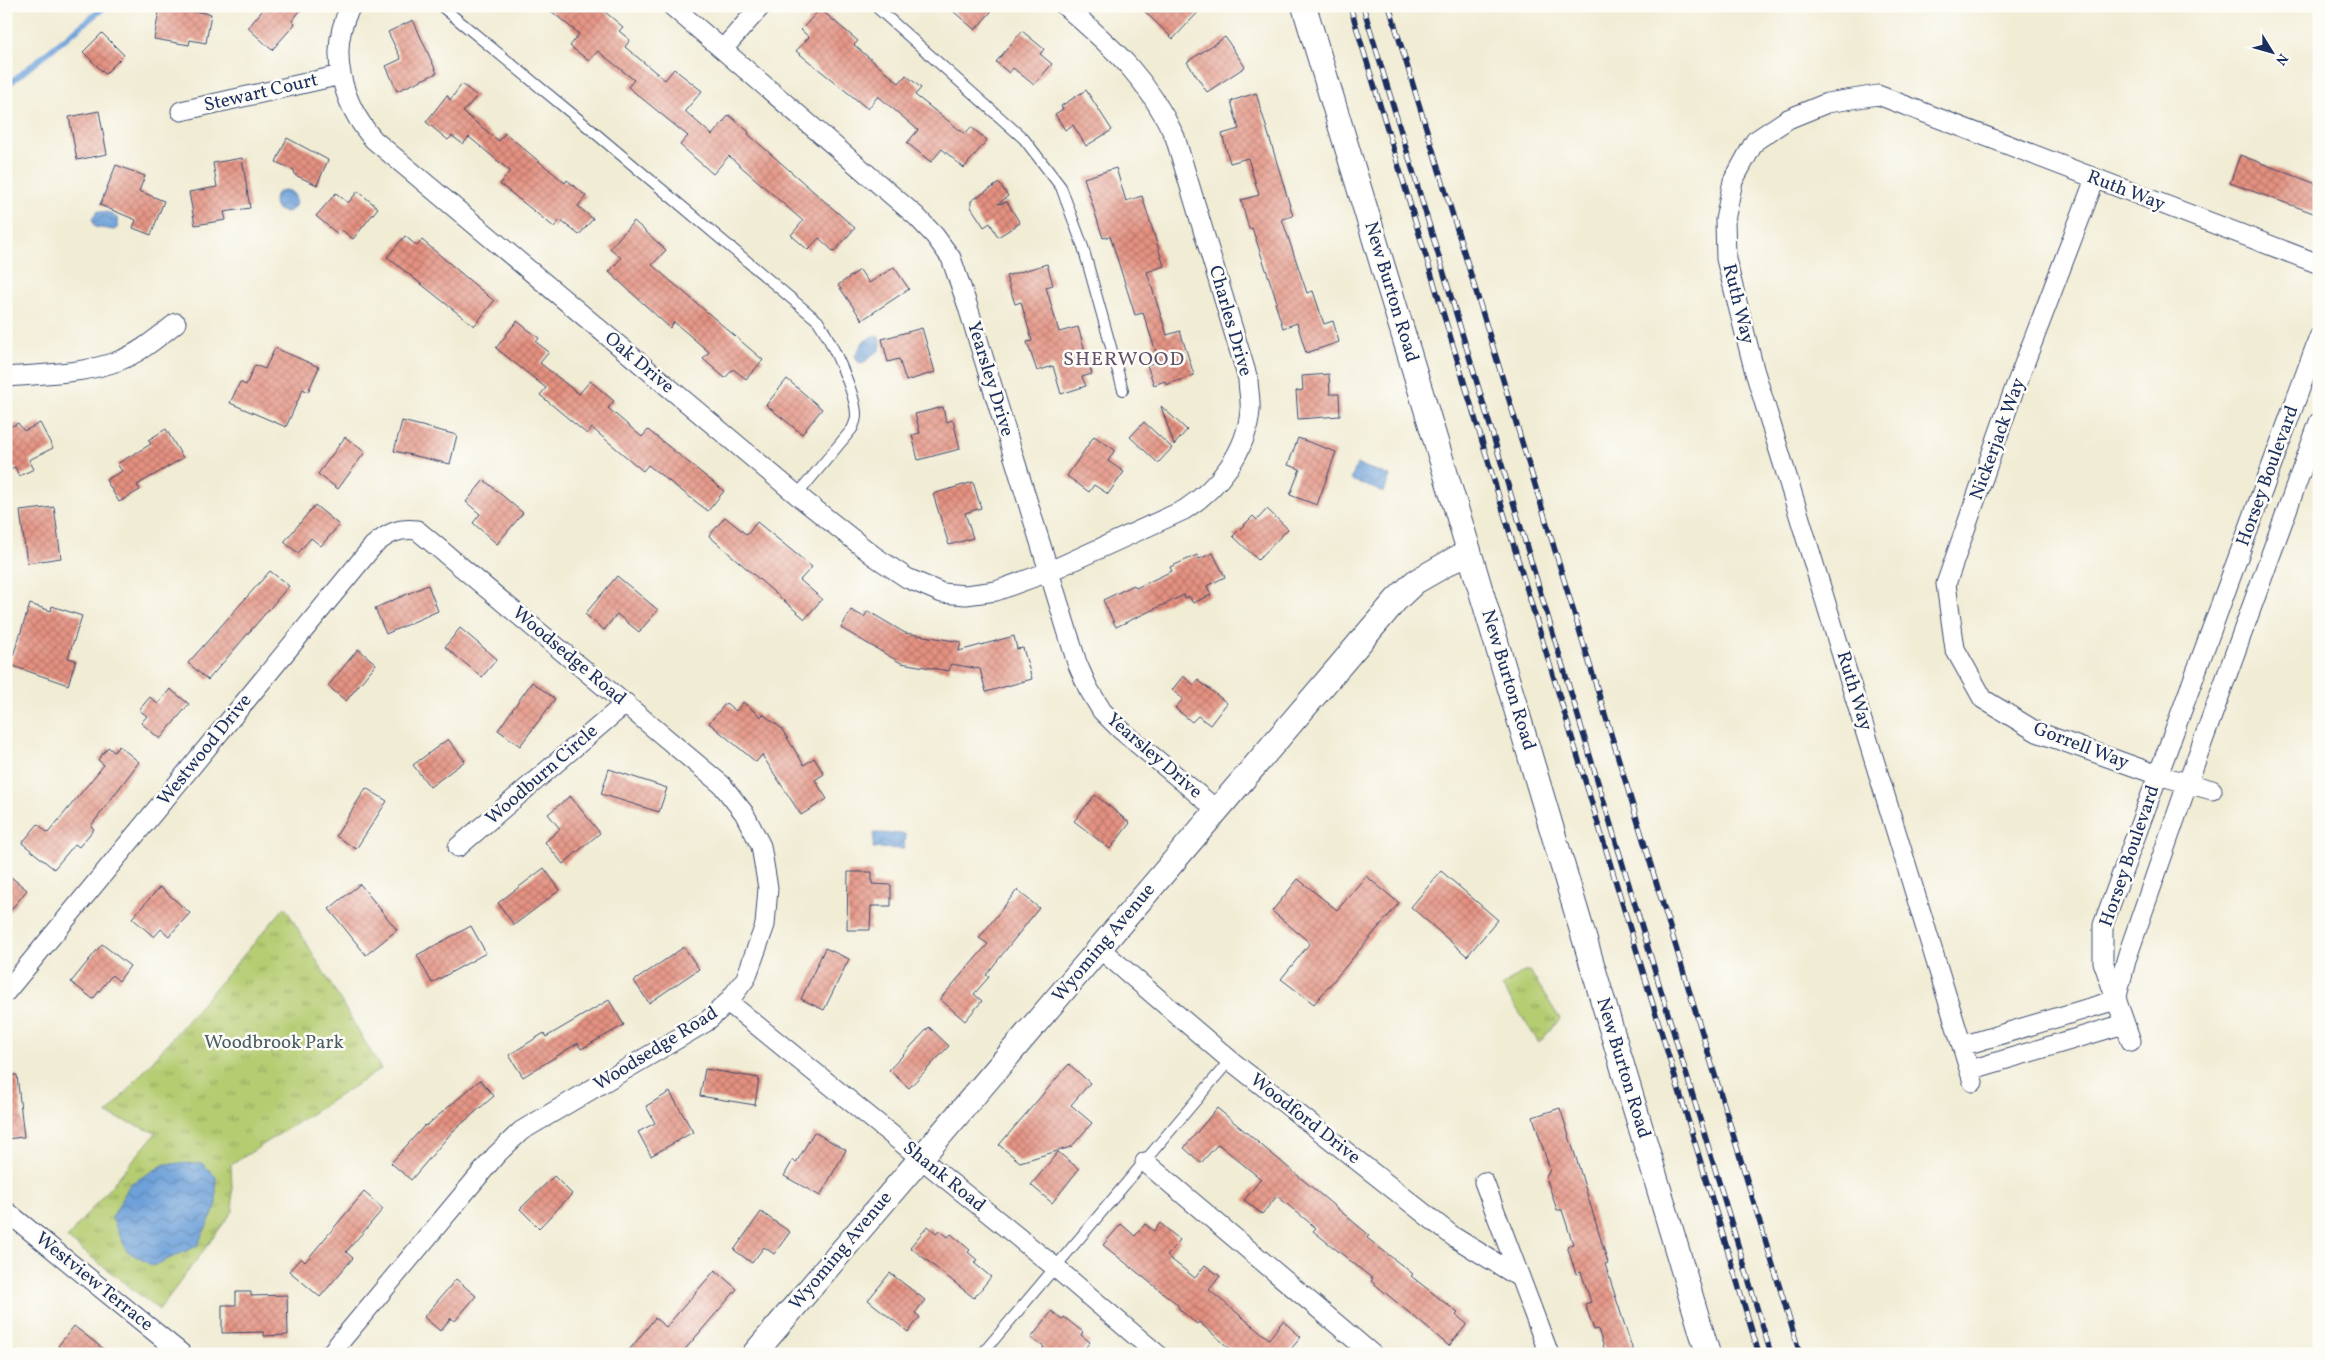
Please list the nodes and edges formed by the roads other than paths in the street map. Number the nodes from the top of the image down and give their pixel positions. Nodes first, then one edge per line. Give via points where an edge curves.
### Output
1 (351, 6) edge
2 (441, 6) edge
3 (672, 6) edge
4 (761, 6) edge
5 (875, 6) edge
6 (1065, 6) edge
7 (1304, 6) edge
8 (723, 49) junction
9 (341, 75) junction
10 (181, 111) dead end
11 (2095, 179) junction
12 (2319, 264) edge
13 (176, 323) dead end
14 (2319, 337) edge
15 (6, 377) edge
16 (1123, 390) dead end
17 (2319, 422) edge
18 (797, 495) junction
19 (417, 530) joint
20 (1470, 551) junction
21 (1048, 572) junction
22 (1983, 698) joint
23 (626, 703) junction
24 (2158, 775) junction
25 (2188, 782) junction
26 (2212, 790) dead end
27 (1217, 810) junction
28 (458, 847) dead end
29 (1099, 948) junction
30 (6, 992) edge
31 (2116, 1000) junction
32 (728, 1002) junction
33 (1962, 1046) junction
34 (1230, 1060) junction
35 (920, 1158) junction
36 (1145, 1162) junction
37 (1484, 1182) dead end
38 (6, 1211) edge
39 (1056, 1268) junction
40 (1519, 1277) junction
41 (182, 1354) edge
42 (330, 1354) edge
43 (754, 1354) edge
44 (982, 1354) edge
45 (1157, 1354) edge
46 (1372, 1354) edge
47 (1549, 1354) edge
48 (1708, 1354) edge

1 - 9 street, Oak Drive via 341,36
2 - 18 lane via 818,321 827,335 855,404 856,417 852,430
3 - 8 street, Yearsley Drive
4 - 8 street
5 - 16 lane via 1024,139 1061,187 1083,247
6 - 21 street, Charles Drive via 1121,55 1161,106 1175,137 1248,379 1250,410 1246,435 1234,459 1202,499
7 - 20 street, New Burton Road
8 - 21 street, Yearsley Drive via 895,196 935,236 951,258 968,304
9 - 10 street, Stewart Court
9 - 18 street, Oak Drive via 348,103 374,140
11 - 12 street, Ruth Way
11 - 22 street, Nickerjack Way via 2010,401 1946,584 1955,649
11 - 33 street, Ruth Way via 1878,96 1827,103 1788,119 1755,141 1734,181 1725,220 1726,259 1754,368
13 - 15 street via 145,347 118,361 50,374
14 - 24 street, Horsey Boulevard
17 - 25 street, Horsey Boulevard
18 - 21 street, Oak Drive via 882,562 907,578 942,593 966,596 996,591
19 - 23 street, Woodsedge Road
19 - 30 street, Westwood Drive via 387,533 374,546
20 - 27 street, Wyoming Avenue via 1415,582 1396,600
20 - 48 street, New Burton Road
21 - 27 street, Yearsley Drive via 1077,663 1102,711
22 - 24 street, Gorrell Way via 2038,732
23 - 28 street, Woodburn Circle
23 - 32 street, Woodsedge Road via 722,785 744,813 760,846 768,888 765,925 746,978
24 - 25 street, Gorrell Way
24 - 31 street, Horsey Boulevard via 2102,925 2102,962
25 - 26 street, Gorrell Way
25 - 31 street, Horsey Boulevard
27 - 29 street, Wyoming Avenue
29 - 34 street, Woodford Drive
29 - 35 street, Wyoming Avenue
31 - 33 street
31 - 33 street, Ruth Way via 2128,1033 1971,1076
32 - 35 street, Shank Road
32 - 42 street, Woodsedge Road via 706,1022 521,1132 496,1155
34 - 36 lane
34 - 40 street, Woodford Drive via 1454,1238
35 - 39 street, Shank Road
35 - 43 street, Wyoming Avenue
36 - 39 lane
36 - 46 street
37 - 40 street
38 - 41 street, Westview Terrace
39 - 44 lane
39 - 45 street, Shank Road
40 - 47 street

